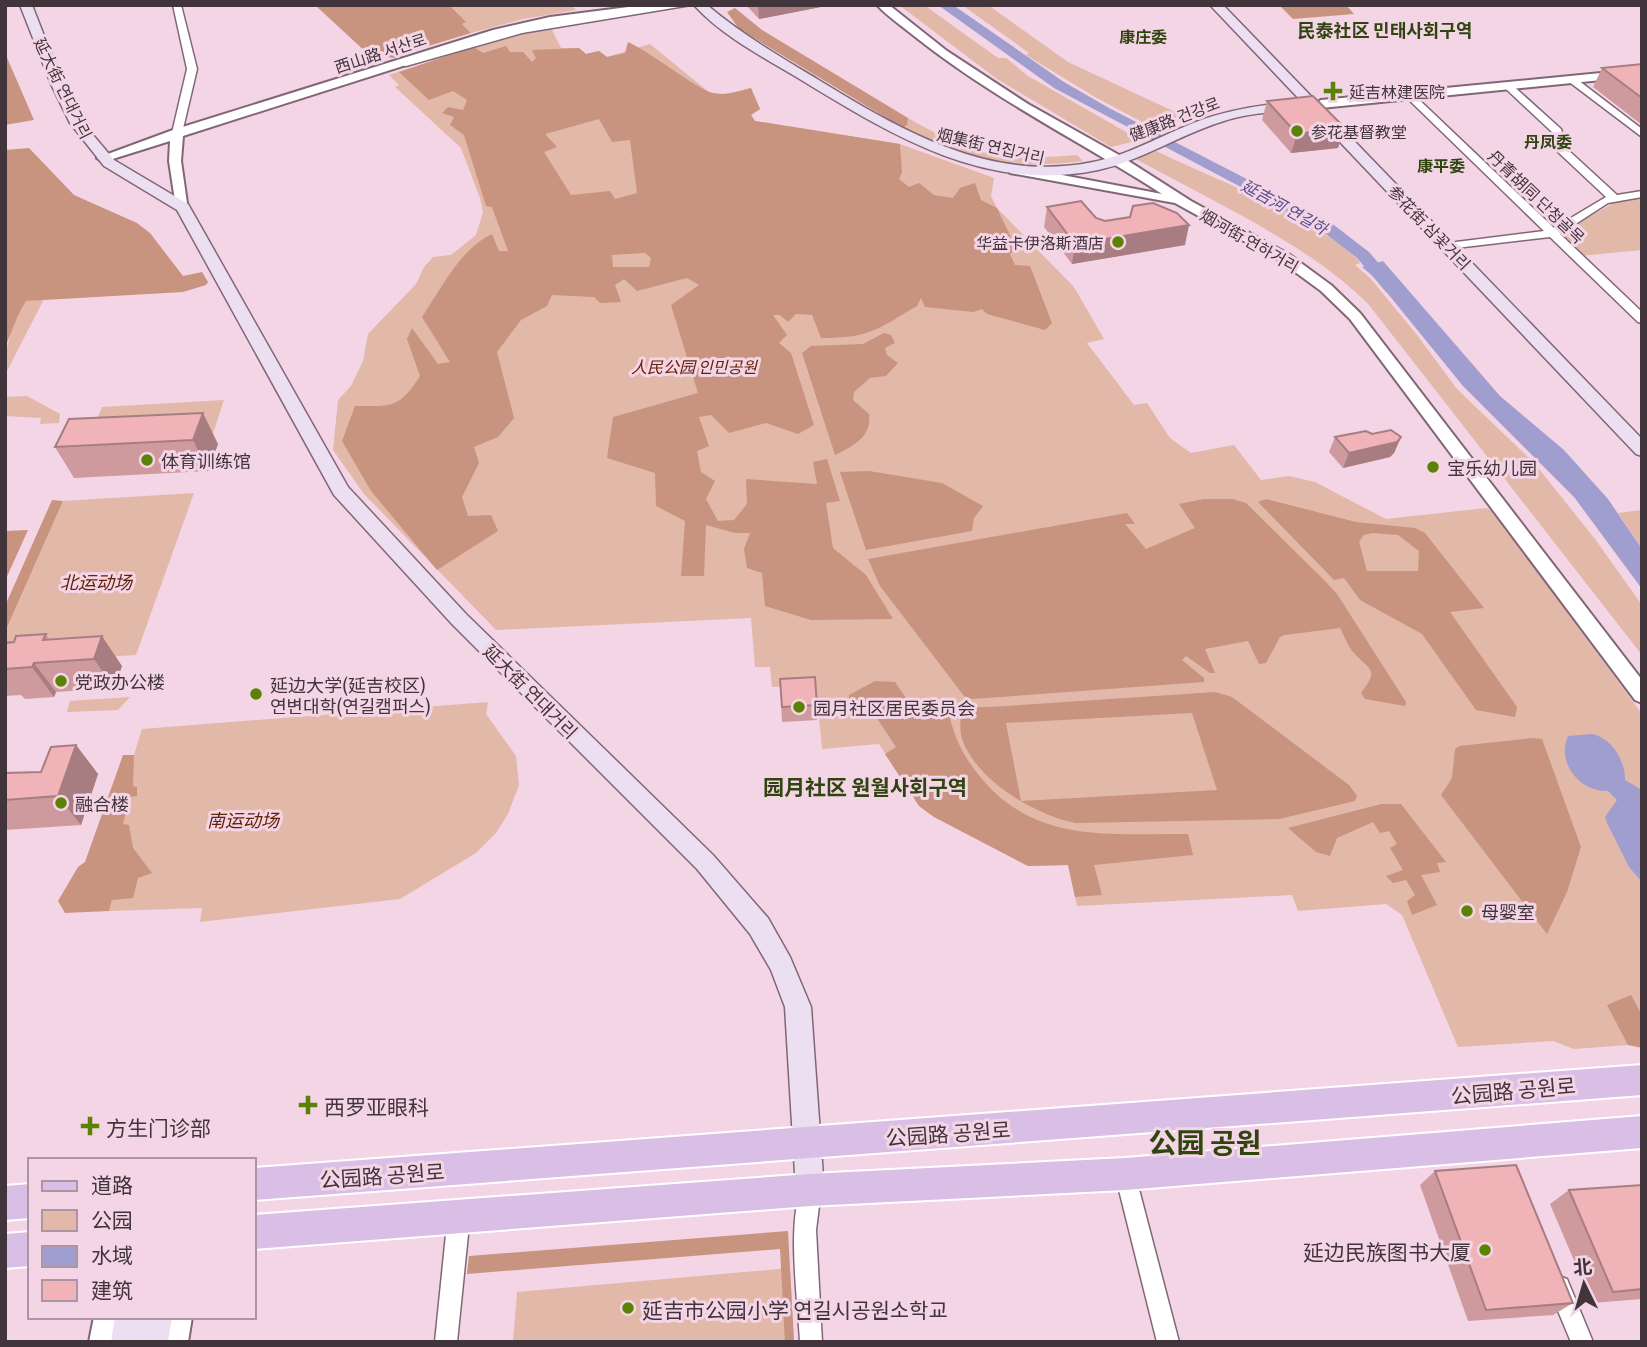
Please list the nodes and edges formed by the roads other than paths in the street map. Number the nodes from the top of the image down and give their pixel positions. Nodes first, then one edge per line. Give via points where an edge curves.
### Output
1 (26, 5) edge
2 (628, 5) edge
3 (673, 5) edge
4 (687, 5) edge
5 (700, 5) edge
6 (881, 5) edge
7 (1216, 5) edge
8 (1223, 5) edge
9 (181, 6) edge
10 (164, 7) edge
11 (403, 64) junction
12 (1642, 72) edge
13 (1571, 79) junction
14 (1507, 85) junction
15 (1409, 95) junction
16 (1317, 104) junction
17 (177, 133) junction
18 (1642, 134) edge
19 (103, 158) junction
20 (1115, 158) junction
21 (1013, 169) junction
22 (1642, 194) edge
23 (1613, 197) junction
24 (1186, 204) junction
25 (183, 207) junction
26 (1553, 233) junction
27 (1456, 245) junction
28 (1642, 320) edge
29 (1642, 438) edge
30 (1642, 450) edge
31 (1642, 695) edge
32 (1642, 1080) edge
33 (1642, 1132) edge
34 (807, 1143) junction
35 (1125, 1174) junction
36 (256, 1184) edge
37 (810, 1191) junction
38 (28, 1201) edge
39 (5, 1203) edge
40 (459, 1215) junction
41 (256, 1232) edge
42 (28, 1249) edge
43 (5, 1251) edge
44 (1551, 1269) edge
45 (108, 1319) edge
46 (130, 1319) edge
47 (157, 1319) edge
48 (178, 1319) edge
49 (103, 1342) edge
50 (126, 1342) edge
51 (153, 1342) edge
52 (174, 1342) edge
53 (446, 1342) edge
54 (811, 1342) edge
55 (1168, 1342) edge
56 (1582, 1342) edge

1 - 19 main road, 延大街 연대거리 via 70,108
2 - 11 street via 508,23 423,51
3 - 11 street, 西山路 서산로 via 534,23
4 - 11 street via 521,30
5 - 21 main road, 烟集街 연집거리 via 741,37 911,141 943,154
6 - 20 street, 烟河街 연하거리 via 1000,92
7 - 16 main road, 参花街 삼꽃거리
8 - 16 main road, 参花街 삼꽃거리
9 - 10 street
9 - 17 street via 192,69
11 - 17 street, 西山路 서산로
12 - 13 street, 健康路 건강로
13 - 14 street, 健康路 건강로
13 - 18 street
14 - 15 street, 健康路 건강로
14 - 23 street via 1557,131 1562,150
15 - 16 street, 健康路 건강로
15 - 26 street, 丹青胡同 단청골목
16 - 20 main road, 健康路 건강로 via 1258,110 1202,124
16 - 27 main road, 参花街 삼꽃거리
16 - 30 main road, 参花街 삼꽃거리
17 - 19 street, 西山路 서산로
17 - 25 street, 延大街 연대거리 via 175,161
19 - 25 main road, 延大街 연대거리
20 - 21 main road, 健康路 건강로 via 1071,170
20 - 24 street, 烟河街 연하거리
21 - 24 street, 烟集街 연집거리
22 - 23 street
23 - 26 street
24 - 31 street, 烟河街 연하거리 via 1285,258 1355,316
25 - 34 main road, 延大街 연대거리 via 341,491 459,620 705,862 759,926 798,1007
26 - 27 street
26 - 28 street, 丹青胡同 단청골목
27 - 29 main road, 参花街 삼꽃거리
32 - 34 main road, 公园路 공원로
33 - 35 main road via 1503,1152
34 - 36 main road, 公园路 공원로
34 - 37 main road, 延大街 연대거리
35 - 37 main road
35 - 55 street
37 - 40 main road
37 - 54 street via 805,1230
38 - 39 main road
40 - 41 main road
40 - 53 street
42 - 43 main road
44 - 56 street
45 - 49 street
46 - 50 main road
47 - 51 main road
48 - 52 street

